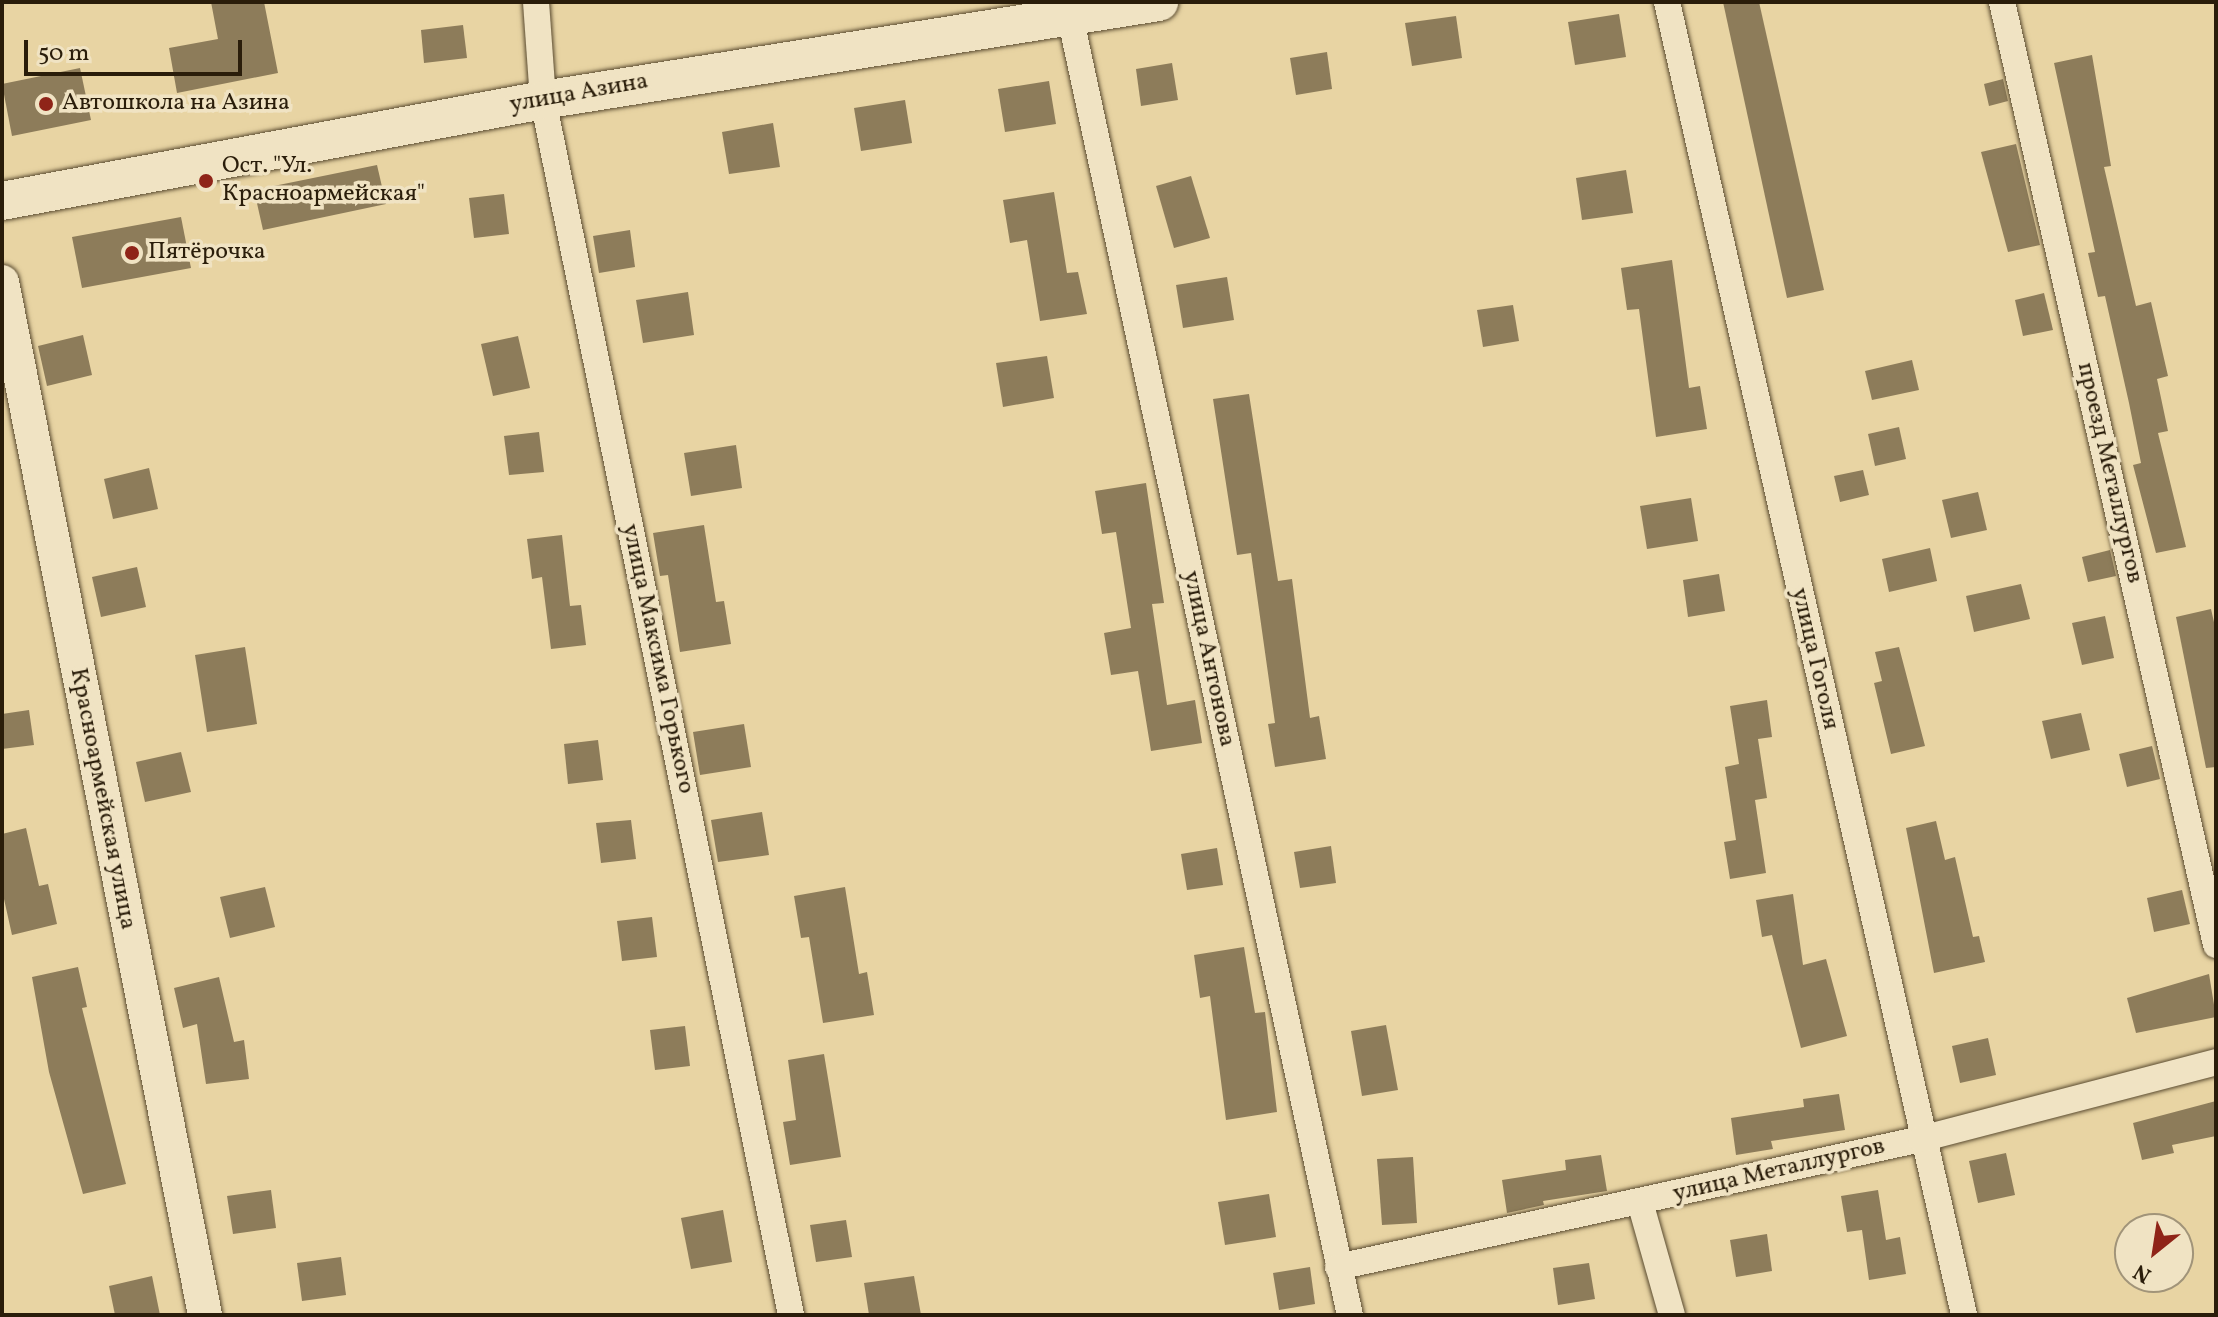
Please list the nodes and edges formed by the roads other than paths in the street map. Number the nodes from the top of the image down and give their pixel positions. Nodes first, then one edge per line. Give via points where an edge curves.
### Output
1 (536, 2) edge
2 (1159, 2) edge
3 (1667, 2) edge
4 (2002, 2) edge
5 (1068, 8) edge
6 (543, 100) junction
7 (2, 201) edge
8 (2, 282) edge
9 (2216, 945) edge
10 (2216, 1062) edge
11 (1921, 1139) junction
12 (1640, 1202) junction
13 (1338, 1267) junction
14 (205, 1315) edge
15 (791, 1315) edge
16 (1350, 1315) edge
17 (1672, 1315) edge
18 (1964, 1315) edge

1 - 6 street, улица Максима Горького
2 - 5 main road, улица Азина
3 - 11 street, улица Гоголя
4 - 9 street, проезд Металлургов
5 - 6 main road, улица Азина
5 - 13 street, улица Антонова
6 - 7 main road, улица Азина
6 - 15 street, улица Максима Горького
8 - 14 street, Красноармейская улица
10 - 11 street, улица Металлургов
11 - 12 street, улица Металлургов
11 - 18 street, улица Гоголя
12 - 13 street, улица Металлургов
12 - 17 street
13 - 16 street, улица Антонова

